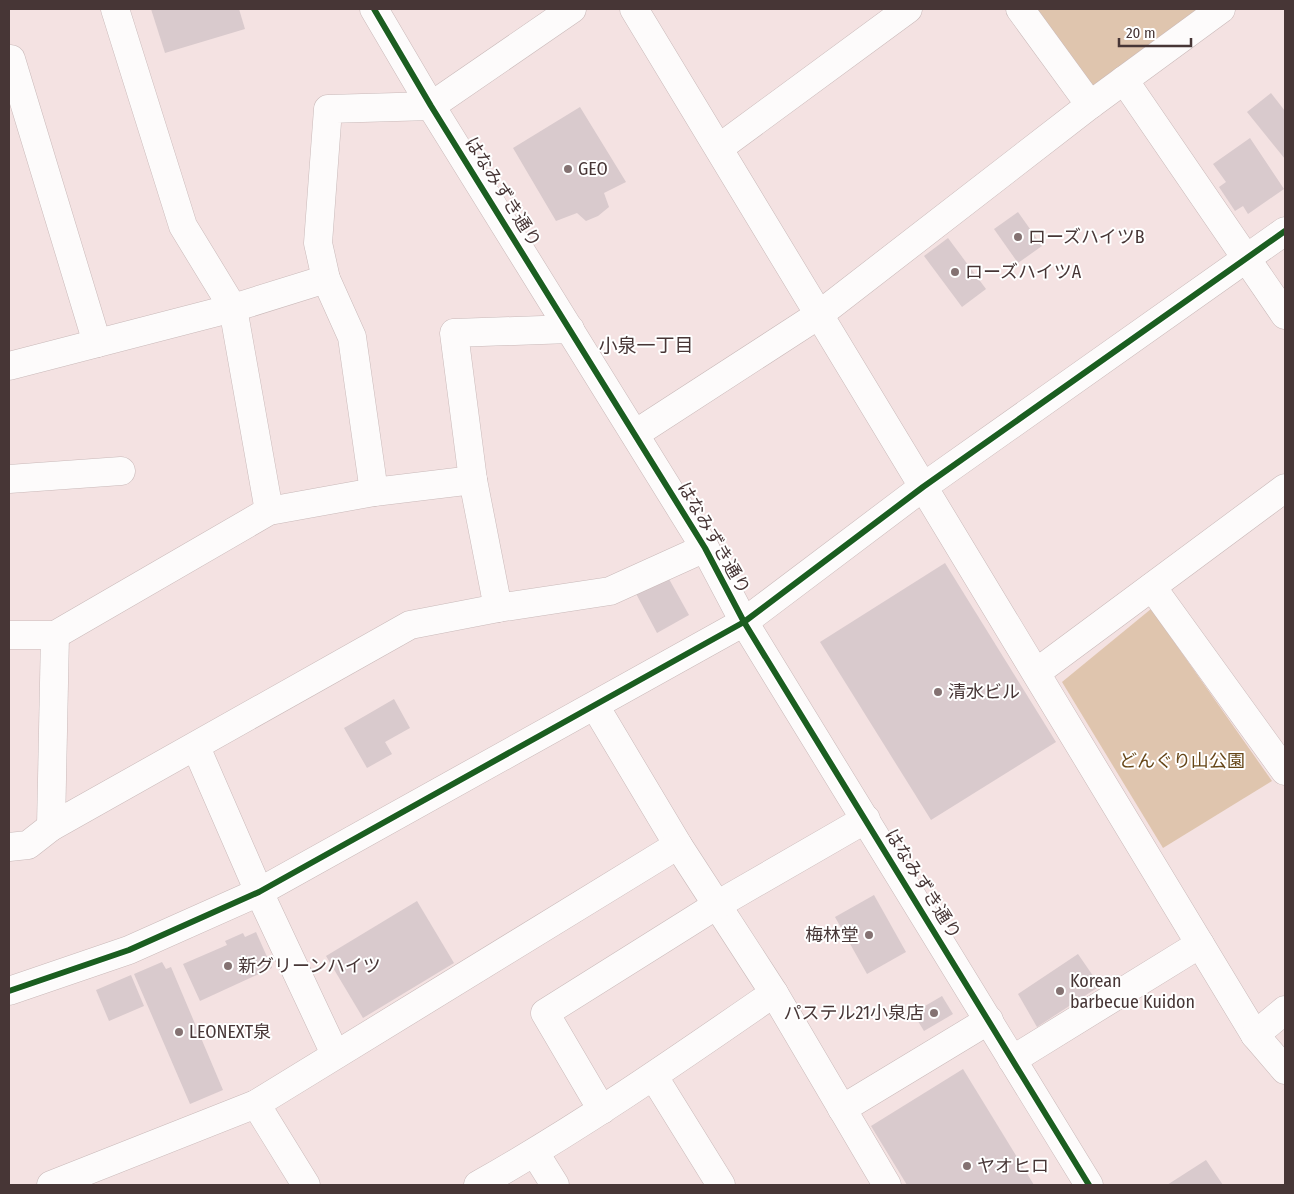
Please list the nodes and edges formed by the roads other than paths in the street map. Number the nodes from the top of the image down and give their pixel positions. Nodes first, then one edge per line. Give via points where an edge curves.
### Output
1 (115, 9) edge
2 (374, 9) edge
3 (572, 9) edge
4 (634, 9) edge
5 (908, 9) edge
6 (1020, 9) edge
7 (1221, 9) edge
8 (9, 59) edge
9 (1124, 80) junction
10 (431, 106) junction
11 (1090, 106) junction
12 (719, 148) junction
13 (1285, 230) edge
14 (1247, 259) junction
15 (326, 279) junction
16 (233, 308) junction
17 (820, 314) junction
18 (1285, 315) edge
19 (570, 329) junction
20 (97, 344) junction
21 (9, 366) edge
22 (635, 434) junction
23 (121, 471) dead end
24 (9, 479) edge
25 (473, 480) junction
26 (923, 487) junction
27 (374, 492) junction
28 (1282, 498) edge
29 (269, 511) junction
30 (705, 548) junction
31 (1152, 587) junction
32 (498, 608) junction
33 (744, 622) junction
34 (9, 635) edge
35 (54, 635) junction
36 (1037, 672) junction
37 (595, 706) junction
38 (196, 747) junction
39 (1285, 771) edge
40 (866, 819) junction
41 (51, 827) junction
42 (678, 845) junction
43 (9, 847) edge
44 (260, 892) junction
45 (717, 905) junction
46 (1200, 944) junction
47 (9, 991) edge
48 (774, 992) junction
49 (1285, 1010) edge
50 (988, 1020) junction
51 (1255, 1035) junction
52 (336, 1054) junction
53 (1012, 1060) junction
54 (1285, 1070) edge
55 (654, 1076) junction
56 (256, 1104) junction
57 (842, 1109) junction
58 (602, 1110) junction
59 (535, 1153) junction
60 (106, 1175) edge
61 (51, 1185) edge
62 (306, 1185) edge
63 (478, 1185) edge
64 (555, 1185) edge
65 (721, 1185) edge
66 (887, 1185) edge
67 (1089, 1185) edge

1 - 16 street via 183,226
2 - 10 street, はなみずき通り
3 - 10 street
4 - 12 street
5 - 12 street
6 - 11 street
7 - 9 street
8 - 20 street
9 - 11 street
9 - 14 street
10 - 15 street via 328,109 318,243
10 - 19 street, はなみずき通り
11 - 17 street
12 - 17 street
13 - 14 street
14 - 18 street
14 - 26 street
15 - 16 street
15 - 27 street via 352,337
16 - 20 street
16 - 29 street
17 - 22 street
17 - 26 street
19 - 22 street, はなみずき通り
19 - 25 street via 454,333
20 - 21 street
22 - 30 street, はなみずき通り
23 - 24 street
25 - 27 street
25 - 32 street
26 - 33 street
26 - 36 street
27 - 29 street
28 - 31 street
29 - 35 street
30 - 32 street via 610,591
30 - 33 street, はなみずき通り
31 - 36 street
31 - 39 street
32 - 38 street via 410,625
33 - 37 street
33 - 40 street, はなみずき通り
34 - 35 street
35 - 41 street
36 - 46 street
37 - 42 street
37 - 44 street
38 - 41 street
38 - 44 street
40 - 45 street
40 - 50 street, はなみずき通り
41 - 43 street via 28,845
42 - 45 street
42 - 52 street
44 - 47 street via 130,950
44 - 52 street
45 - 48 street
45 - 58 street via 545,1014
46 - 51 street
46 - 53 street
48 - 55 street
48 - 57 street
49 - 51 street
50 - 53 street, はなみずき通り
50 - 57 street
51 - 54 street
52 - 56 street
53 - 67 street, はなみずき通り
55 - 58 street
55 - 65 street
56 - 60 street
56 - 62 street
57 - 66 street
58 - 59 street
59 - 63 street
59 - 64 street
60 - 61 street

